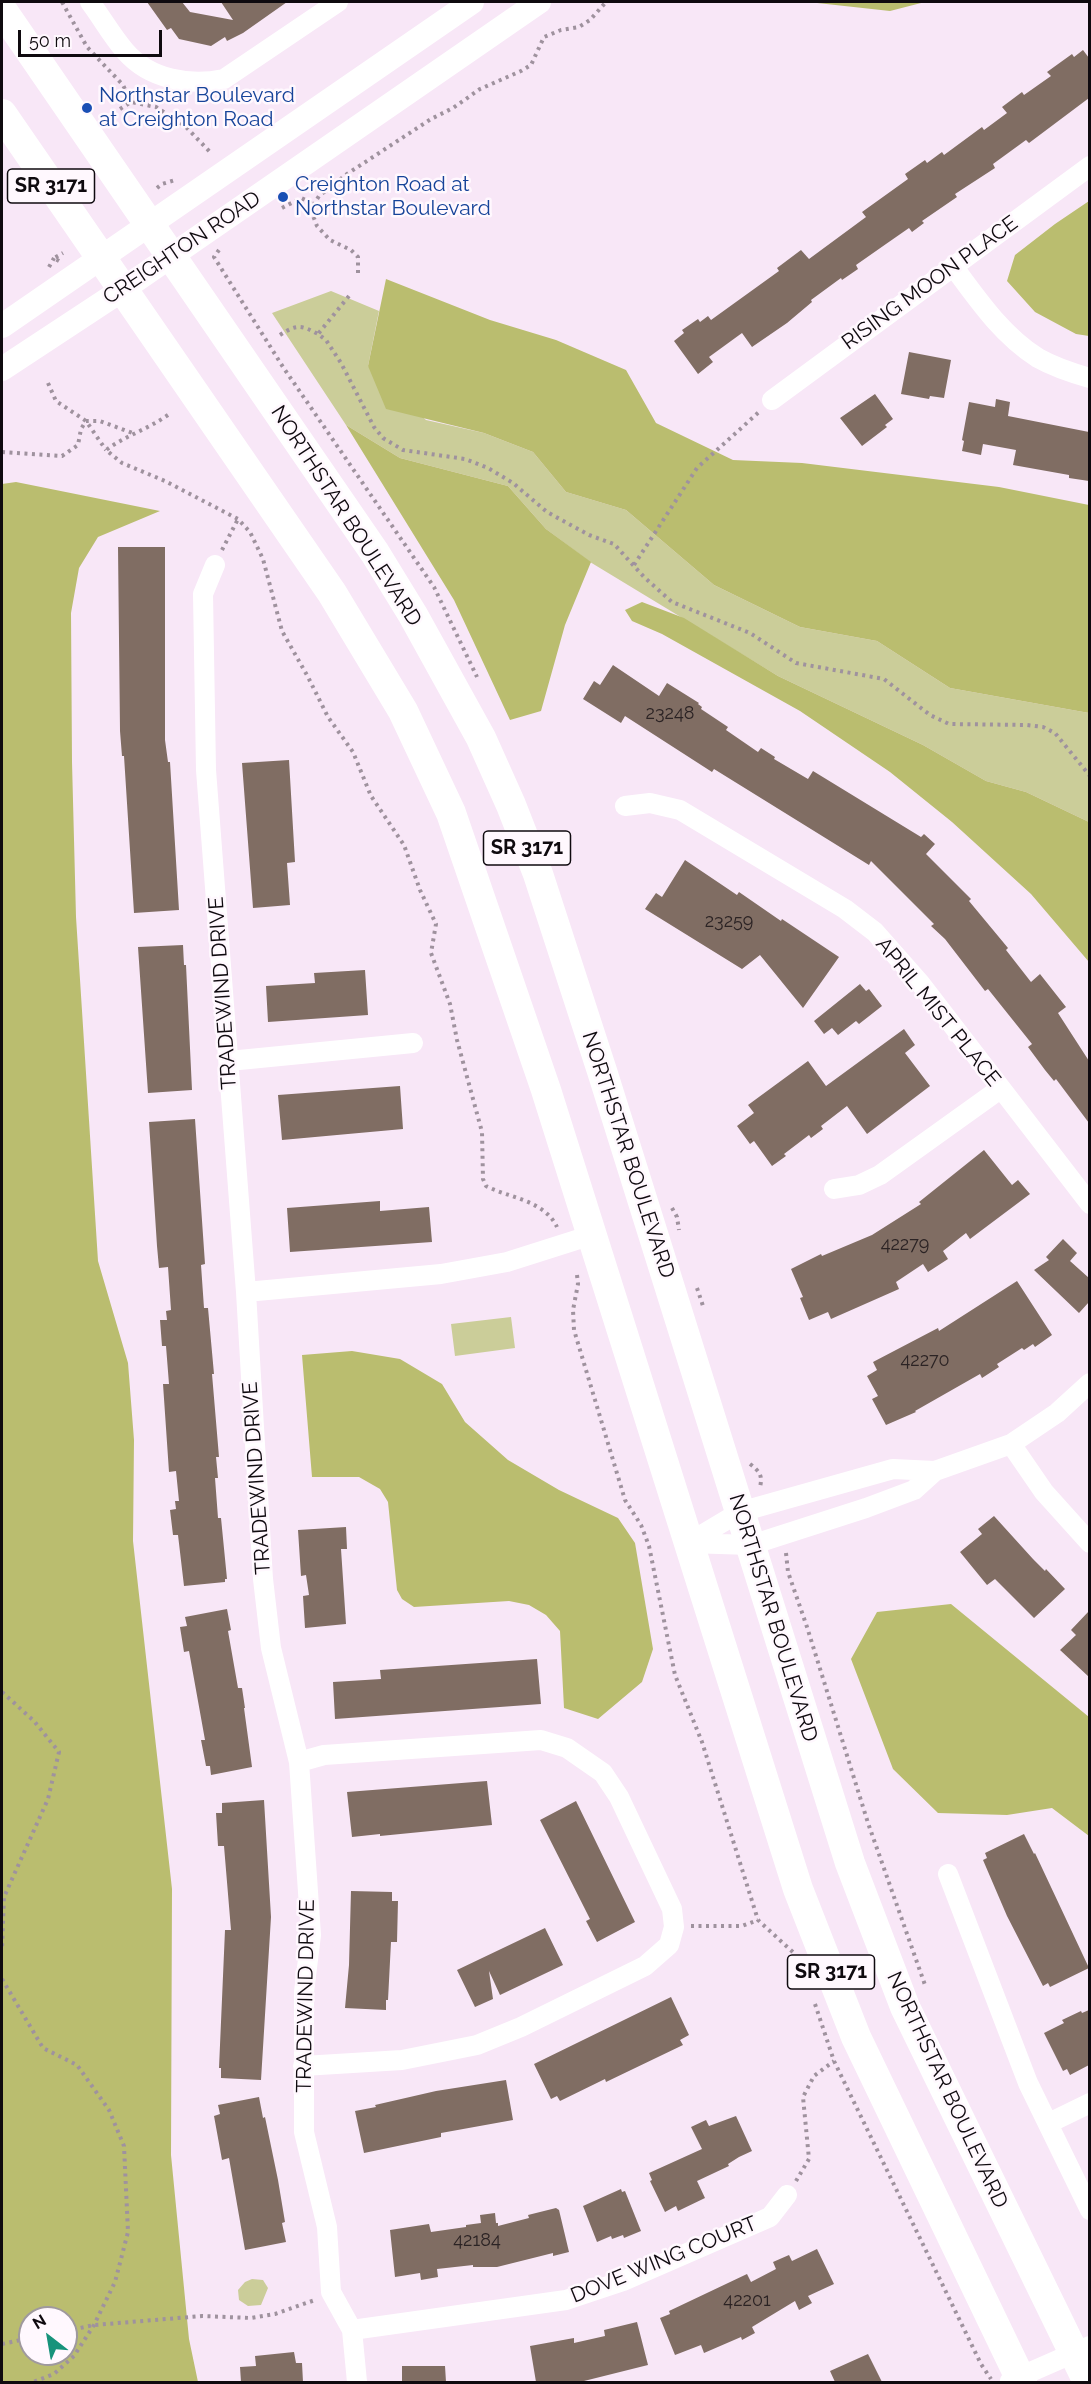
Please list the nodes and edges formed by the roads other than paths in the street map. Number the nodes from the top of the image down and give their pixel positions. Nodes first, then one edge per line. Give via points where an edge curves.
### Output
1 (90, 2) edge
2 (338, 2) edge
3 (472, 2) edge
4 (539, 2) edge
5 (2, 10) edge
6 (2, 114) edge
7 (1089, 166) edge
8 (149, 224) junction
9 (172, 256) junction
10 (100, 258) junction
11 (953, 266) junction
12 (123, 290) junction
13 (2, 326) edge
14 (2, 369) edge
15 (1089, 378) edge
16 (772, 400) road end
17 (215, 565) road end
18 (625, 806) dead end
19 (413, 1043) dead end
20 (229, 1061) junction
21 (1000, 1089) junction
22 (834, 1189) dead end
23 (1089, 1204) edge
24 (579, 1239) junction
25 (246, 1292) junction
26 (1089, 1383) edge
27 (1011, 1444) junction
28 (935, 1471) junction
29 (740, 1512) junction
30 (688, 1543) junction
31 (1089, 1543) edge
32 (751, 1545) junction
33 (299, 1762) junction
34 (948, 1874) dead end
35 (303, 2066) junction
36 (1089, 2103) edge
37 (1049, 2123) junction
38 (787, 2195) road end
39 (1089, 2210) edge
40 (352, 2330) junction
41 (1082, 2349) edge
42 (1016, 2381) edge
43 (357, 2382) edge
44 (1088, 2382) edge

1 - 2 street via 126,53 148,69 180,82 202,83 224,79
3 - 8 street, CREIGHTON ROAD
4 - 9 street, CREIGHTON ROAD
5 - 8 main road, NORTHSTAR BOULEVARD / SR 3171
6 - 10 main road, SR 3171
7 - 11 street, RISING MOON PLACE
8 - 9 main road, NORTHSTAR BOULEVARD / SR 3171
8 - 10 street, CREIGHTON ROAD
9 - 12 street, CREIGHTON ROAD
9 - 29 main road, NORTHSTAR BOULEVARD / SR 3171 via 375,553 481,738 538,874
10 - 12 main road, SR 3171
10 - 13 street, CREIGHTON ROAD
11 - 15 street via 1000,327 1014,339 1038,358
11 - 16 street, RISING MOON PLACE
12 - 14 street, CREIGHTON ROAD
12 - 24 main road, SR 3171 via 332,592 403,711 450,813 546,1090
17 - 20 street, TRADEWIND DRIVE via 203,594 206,770
18 - 21 street, APRIL MIST PLACE via 650,803 680,810 845,909 892,949
19 - 20 street
20 - 25 street, TRADEWIND DRIVE
21 - 22 street via 880,1175 859,1185
21 - 23 street, APRIL MIST PLACE
24 - 25 street via 507,1262 441,1275
24 - 30 main road, SR 3171
25 - 33 street, TRADEWIND DRIVE via 263,1579 271,1648
26 - 27 street via 1058,1413
27 - 28 street
27 - 31 street via 1044,1492
28 - 29 street via 893,1469
28 - 32 street via 914,1490
29 - 30 street
29 - 32 main road, NORTHSTAR BOULEVARD / SR 3171
30 - 32 street
30 - 42 main road, SR 3171 via 798,1889 848,2017
32 - 41 main road, NORTHSTAR BOULEVARD / SR 3171 via 850,1863 905,2007
33 - 35 street, TRADEWIND DRIVE via 311,1935 304,1992
33 - 35 street via 324,1755 541,1740 567,1748 603,1773 619,1797 672,1909 674,1926 669,1945 645,1966 521,2027 477,2044 402,2060
34 - 37 street via 1028,2084
35 - 40 street, TRADEWIND DRIVE via 304,2132 327,2227 331,2292
36 - 37 street
37 - 39 street
38 - 40 street, DOVE WING COURT via 770,2217 634,2277 566,2300
40 - 43 street, TRADEWIND DRIVE
41 - 42 street
41 - 44 main road, NORTHSTAR BOULEVARD / SR 3171

